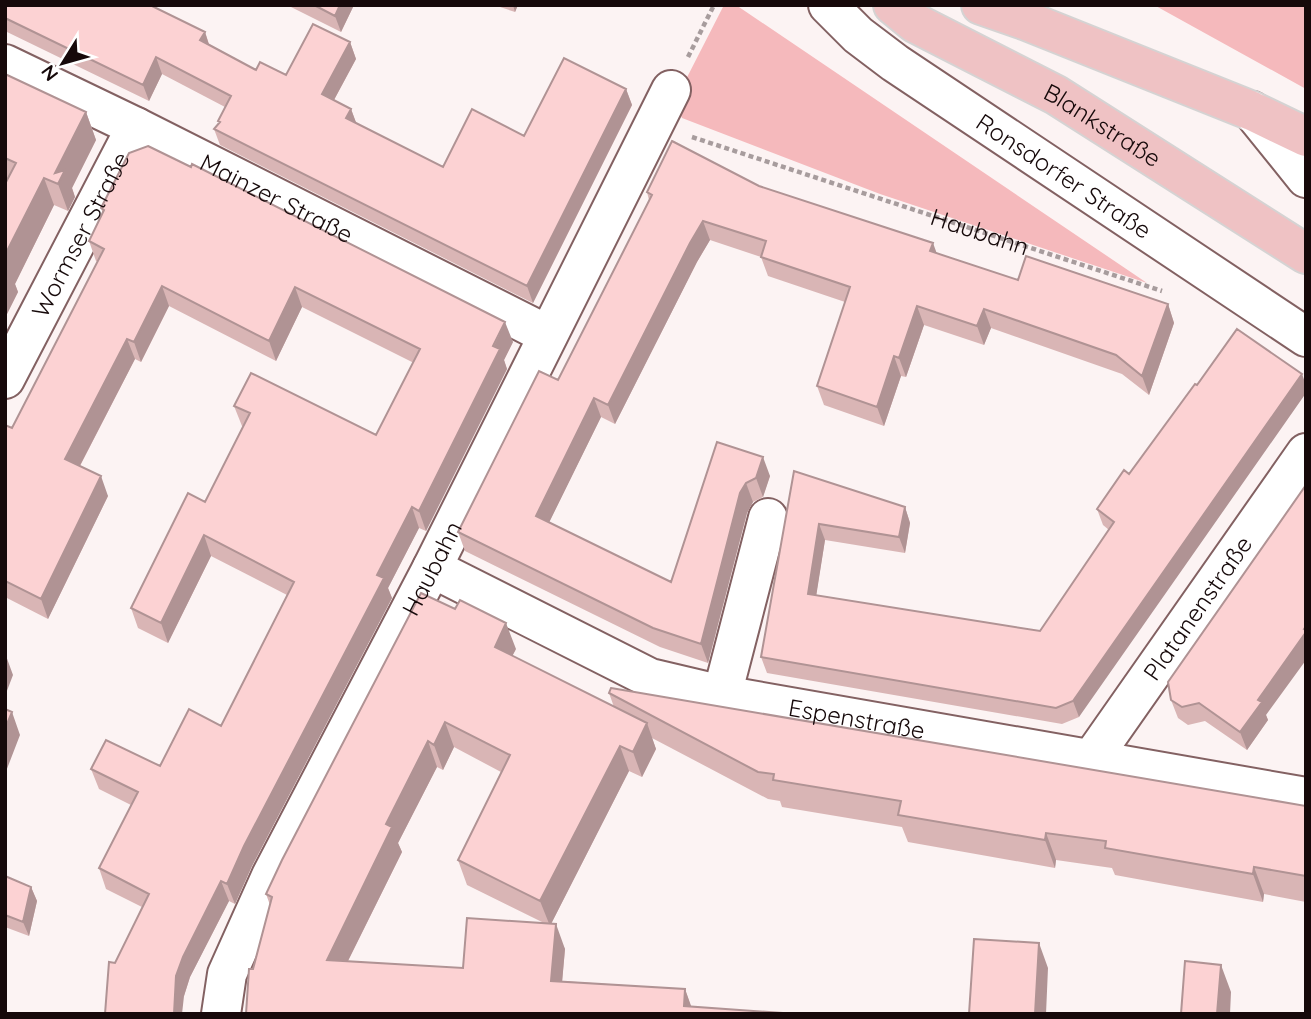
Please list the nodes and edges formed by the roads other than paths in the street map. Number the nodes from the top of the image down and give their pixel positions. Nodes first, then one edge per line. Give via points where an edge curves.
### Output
1 (828, 5) edge
2 (981, 5) edge
3 (916, 11) edge
4 (5, 64) edge
5 (895, 64) junction
6 (671, 90) road end
7 (1252, 111) junction
8 (136, 127) junction
9 (1306, 137) edge
10 (1306, 178) edge
11 (1297, 248) edge
12 (548, 335) junction
13 (1306, 337) edge
14 (5, 379) edge
15 (1306, 453) edge
16 (768, 517) dead end
17 (432, 568) junction
18 (722, 695) junction
19 (1090, 761) junction
20 (1306, 797) edge
21 (221, 1014) edge

1 - 5 street, Ronsdorfer Straße
2 - 7 main road
3 - 5 street
3 - 11 main road, Blankstraße
4 - 8 street, Mainzer Straße
5 - 13 street, Ronsdorfer Straße
6 - 12 street, Haubahn
7 - 9 main road
7 - 10 street
8 - 12 street, Mainzer Straße
8 - 14 street, Wormser Straße
12 - 17 street, Haubahn
15 - 19 street, Platanenstraße
16 - 18 street
17 - 18 street, Espenstraße via 650,678
17 - 21 street, Haubahn via 271,876 227,974
18 - 19 street, Espenstraße
19 - 20 street, Espenstraße

